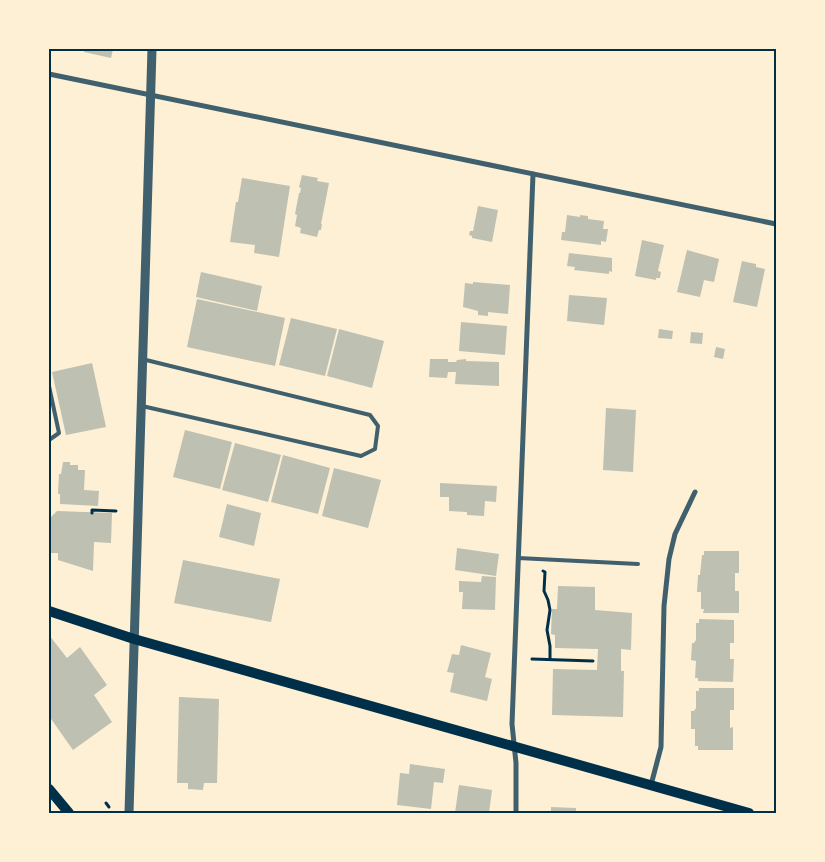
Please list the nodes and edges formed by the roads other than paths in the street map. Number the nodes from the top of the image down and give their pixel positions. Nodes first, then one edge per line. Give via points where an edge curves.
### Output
1 (152, 49) edge
2 (49, 74) edge
3 (150, 96) junction
4 (533, 174) junction
5 (776, 224) edge
6 (142, 359) junction
7 (49, 386) edge
8 (141, 406) junction
9 (49, 440) edge
10 (695, 492) dead end
11 (518, 558) junction
12 (638, 564) dead end
13 (49, 611) edge
14 (134, 640) junction
15 (514, 746) junction
16 (652, 785) junction
17 (49, 789) edge
18 (69, 813) edge
19 (129, 813) edge
20 (516, 813) edge
21 (749, 813) edge

1 - 3 street
2 - 3 street
3 - 4 street
3 - 6 street
4 - 5 street
4 - 11 street
6 - 8 street
6 - 8 lane via 370,415 378,426 375,449 361,456
7 - 9 lane via 59,433
8 - 14 street
10 - 16 street via 675,534 670,559 664,606 661,747
11 - 12 lane
11 - 15 street
13 - 14 main road
14 - 15 main road
14 - 19 street
15 - 16 main road
15 - 20 street
16 - 21 main road
17 - 18 main road

